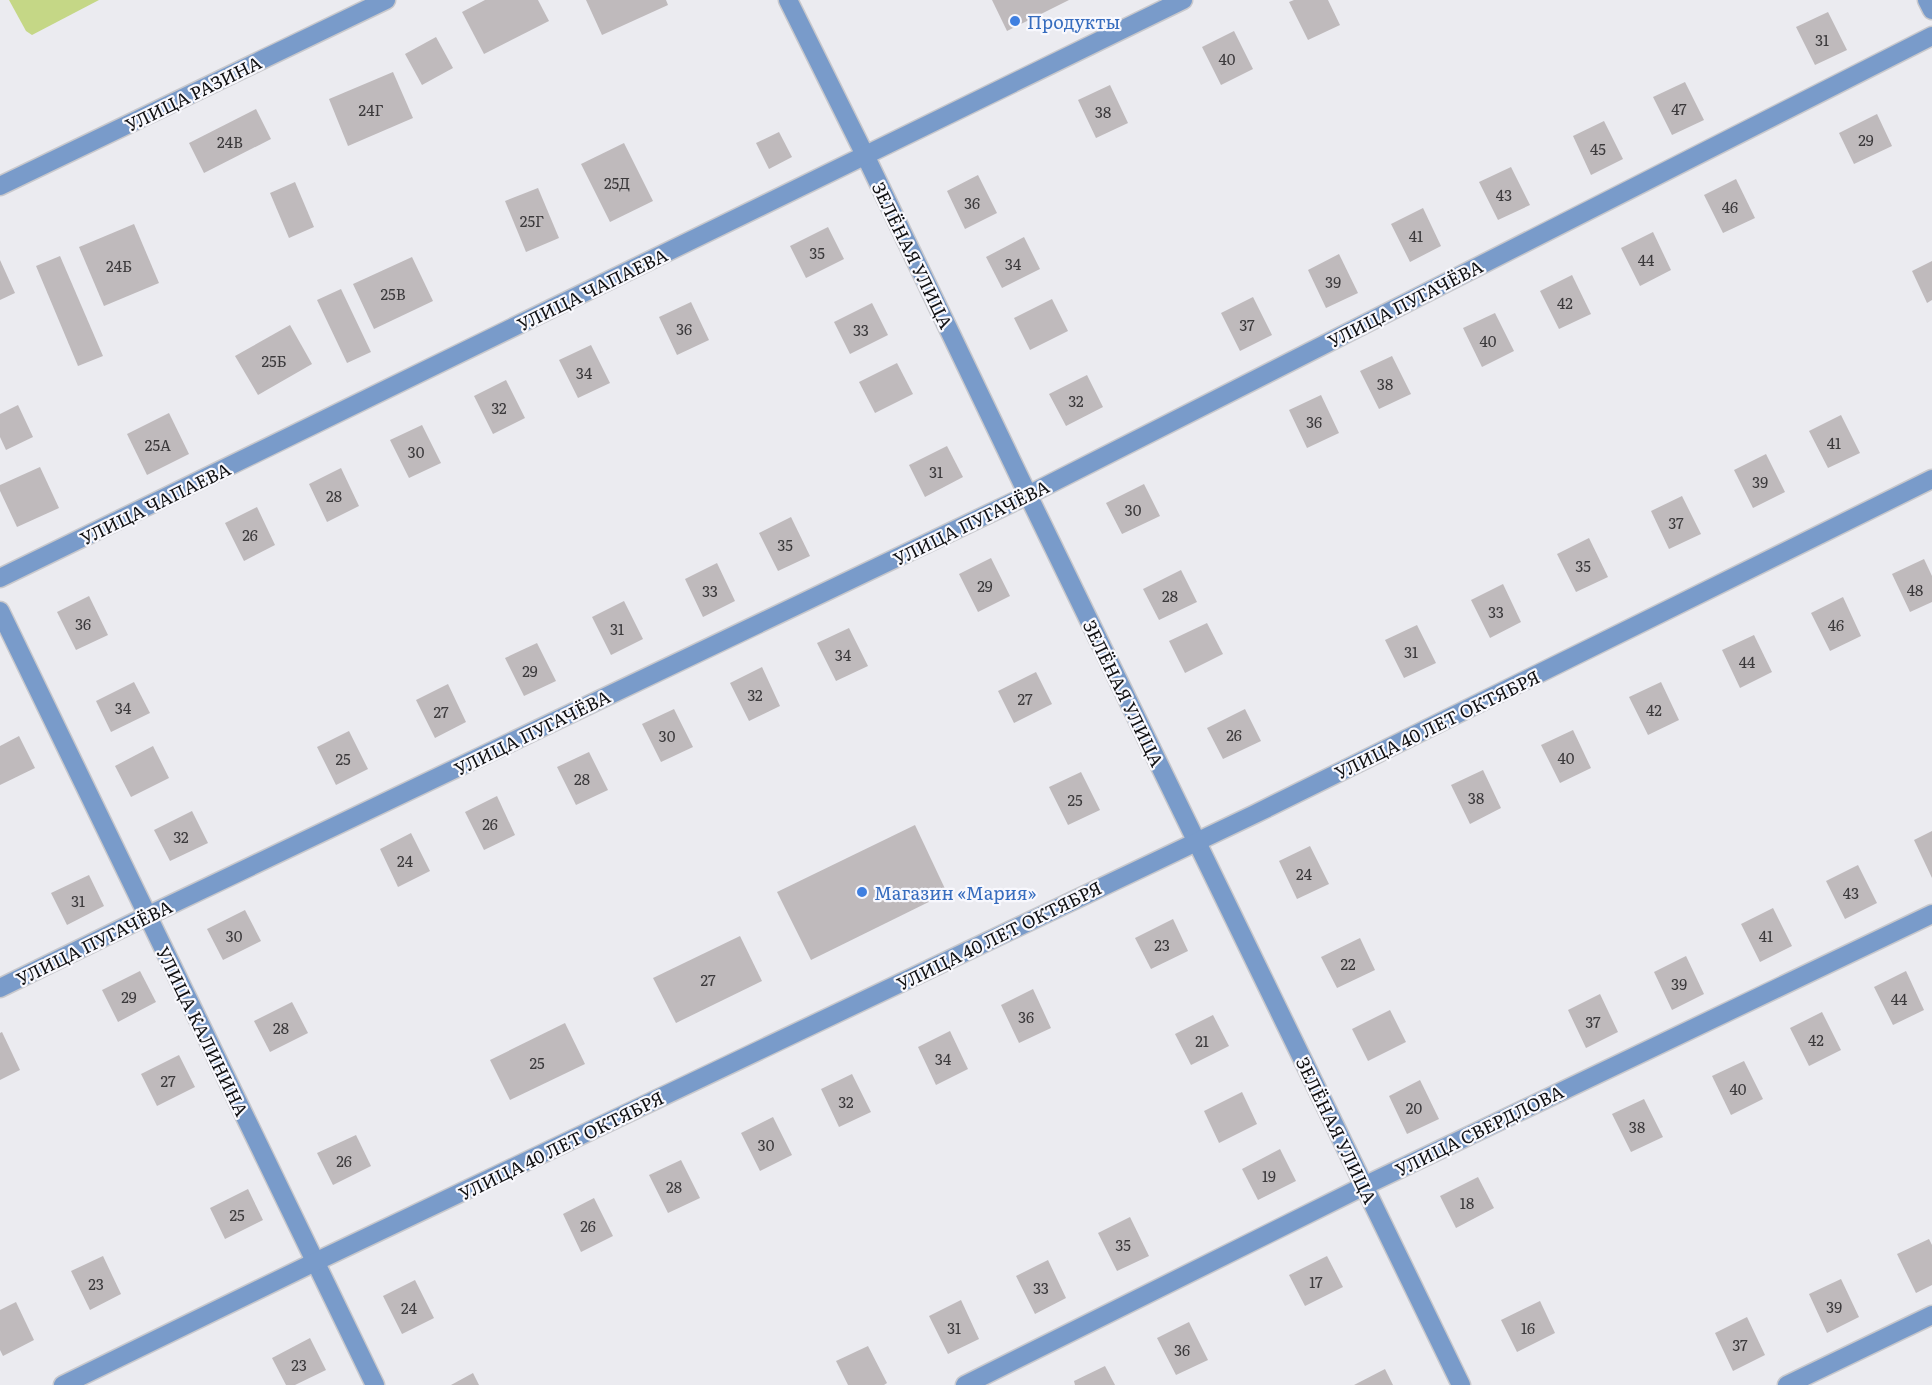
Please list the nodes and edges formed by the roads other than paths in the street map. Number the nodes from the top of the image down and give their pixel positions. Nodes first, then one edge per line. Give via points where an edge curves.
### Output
1 (386, 0) edge
2 (788, 0) edge
3 (1183, 0) edge
4 (1927, 0) edge
5 (1932, 10) edge
6 (1932, 36) edge
7 (865, 156) junction
8 (0, 186) edge
9 (1932, 478) edge
10 (1028, 495) junction
11 (0, 578) edge
12 (0, 611) edge
13 (1196, 841) junction
14 (1932, 914) edge
15 (147, 916) junction
16 (0, 988) edge
17 (1364, 1185) junction
18 (315, 1262) junction
19 (1932, 1315) edge
20 (63, 1385) edge
21 (375, 1385) edge
22 (965, 1385) edge
23 (1461, 1385) edge
24 (1788, 1385) edge

1 - 8 street, УЛИЦА РАЗИНА
2 - 7 street, ЗЕЛЁНАЯ УЛИЦА
3 - 7 street, УЛИЦА ЧАПАЕВА
4 - 5 street
6 - 10 street, УЛИЦА ПУГАЧЁВА
7 - 10 street, ЗЕЛЁНАЯ УЛИЦА
7 - 11 street, УЛИЦА ЧАПАЕВА
9 - 13 street, УЛИЦА 40 ЛЕТ ОКТЯБРЯ
10 - 13 street, ЗЕЛЁНАЯ УЛИЦА
10 - 15 street, УЛИЦА ПУГАЧЁВА
12 - 15 street, УЛИЦА КАЛИНИНА
13 - 17 street, ЗЕЛЁНАЯ УЛИЦА
13 - 18 street, УЛИЦА 40 ЛЕТ ОКТЯБРЯ
14 - 17 street, УЛИЦА СВЕРДЛОВА
15 - 16 street, УЛИЦА ПУГАЧЁВА
15 - 18 street, УЛИЦА КАЛИНИНА
17 - 22 street, УЛИЦА СВЕРДЛОВА
17 - 23 street, ЗЕЛЁНАЯ УЛИЦА
18 - 20 street, УЛИЦА 40 ЛЕТ ОКТЯБРЯ
18 - 21 street, УЛИЦА КАЛИНИНА
19 - 24 street

